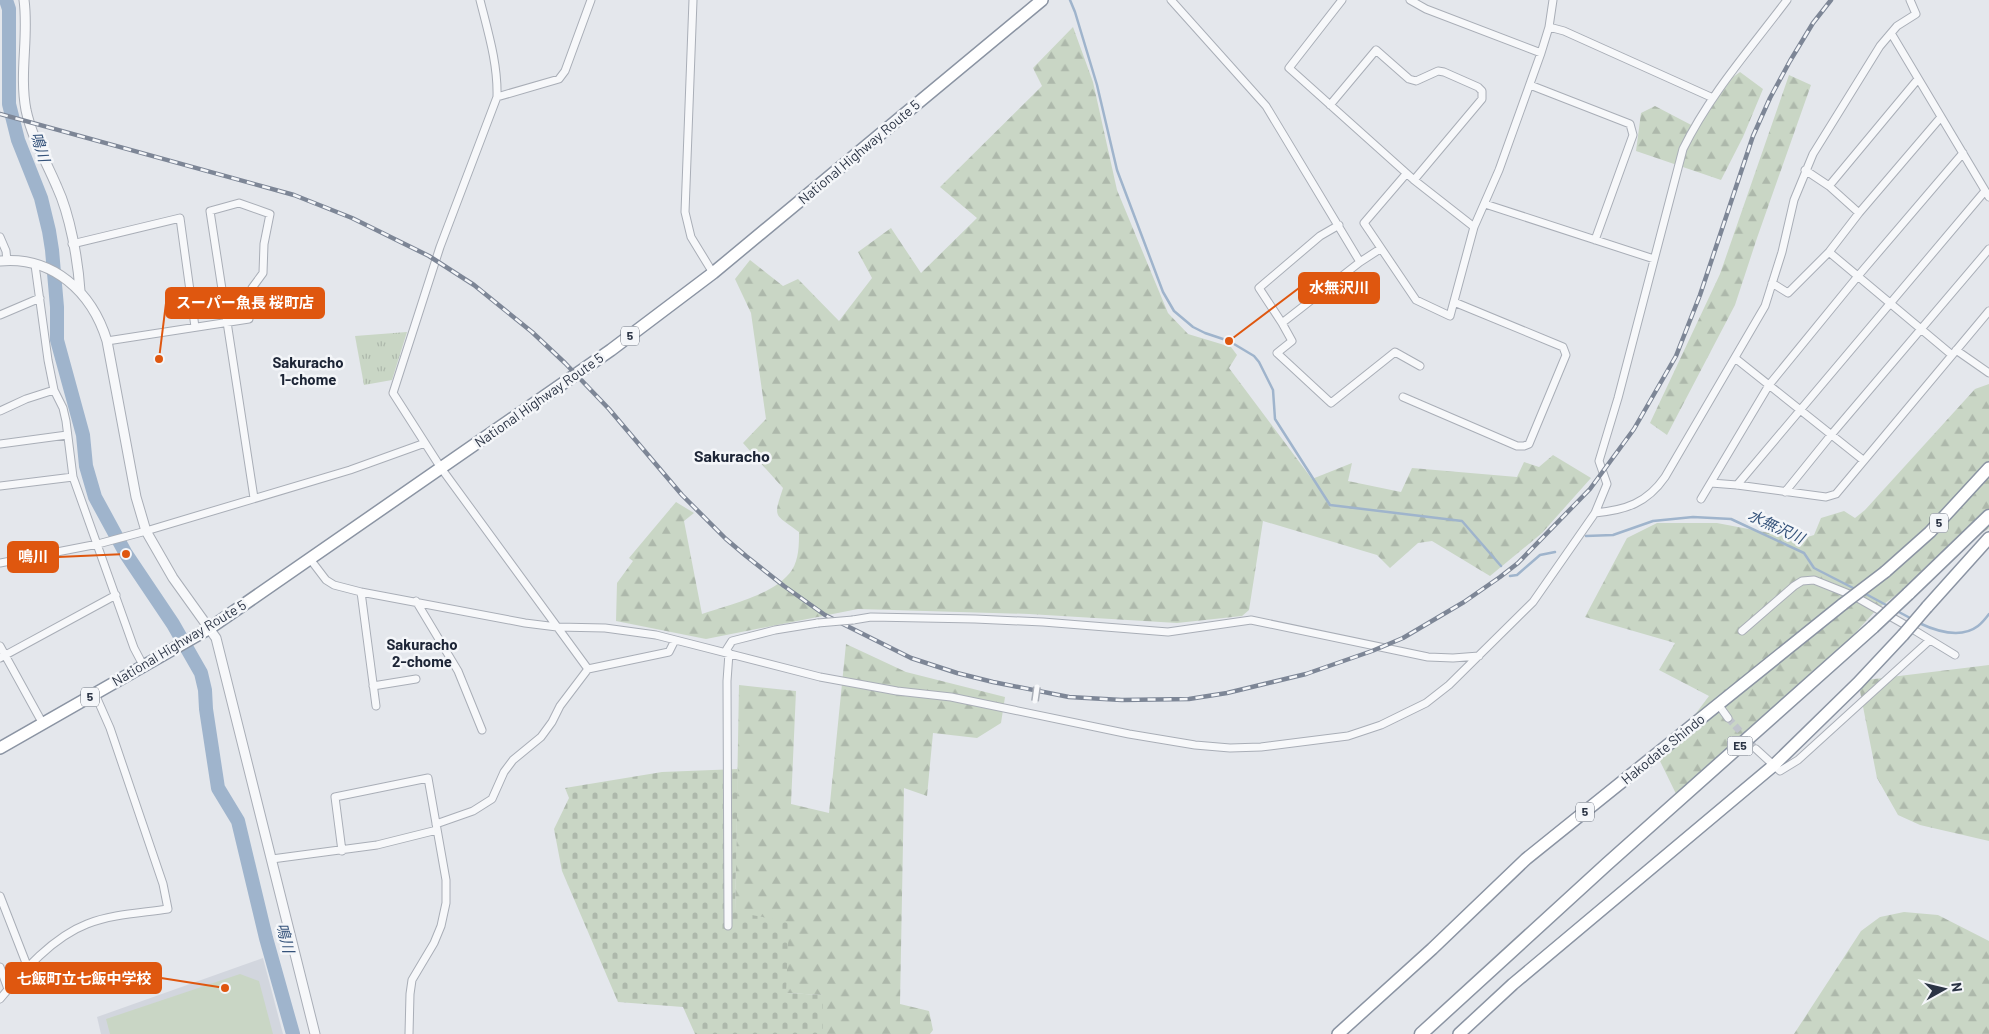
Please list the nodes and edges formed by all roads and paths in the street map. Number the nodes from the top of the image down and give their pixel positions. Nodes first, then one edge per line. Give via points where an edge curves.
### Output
1 (24, 0) edge
2 (480, 0) edge
3 (591, 0) edge
4 (694, 0) edge
5 (1042, 0) edge
6 (1171, 0) edge
7 (1342, 0) edge
8 (1410, 0) edge
9 (1553, 0) edge
10 (1787, 0) edge
11 (1910, 0) edge
12 (1549, 27) junction
13 (1891, 33) junction
14 (1541, 53) junction
15 (1918, 78) junction
16 (1530, 85) junction
17 (497, 98) junction
18 (1713, 98) junction
19 (1330, 105) junction
20 (1941, 117) junction
21 (1963, 153) junction
22 (1805, 170) junction
23 (1406, 174) junction
24 (1414, 180) junction
25 (1829, 186) junction
26 (1987, 194) edge
27 (1485, 204) junction
28 (1859, 213) junction
29 (1339, 225) junction
30 (1474, 227) junction
31 (0, 236) edge
32 (1595, 240) junction
33 (72, 244) junction
34 (1380, 249) junction
35 (1989, 250) edge
36 (1828, 252) junction
37 (1654, 259) junction
38 (3, 261) edge
39 (1360, 262) junction
40 (40, 266) junction
41 (713, 273) junction
42 (1858, 276) junction
43 (1772, 283) junction
44 (80, 291) junction
45 (40, 298) junction
46 (1454, 302) junction
47 (1889, 303) junction
48 (1989, 311) edge
49 (0, 315) edge
50 (227, 322) junction
51 (1282, 323) junction
52 (196, 327) junction
53 (1922, 329) junction
54 (107, 340) junction
55 (1954, 352) junction
56 (1735, 358) junction
57 (1420, 366) dead end
58 (1989, 373) edge
59 (1769, 384) junction
60 (54, 390) junction
61 (1403, 397) dead end
62 (1801, 410) junction
63 (0, 411) edge
64 (67, 435) junction
65 (1831, 435) junction
66 (425, 443) junction
67 (0, 444) edge
68 (1863, 460) junction
69 (441, 468) junction
70 (1989, 468) edge
71 (73, 477) junction
72 (1711, 483) junction
73 (1737, 485) junction
74 (0, 486) edge
75 (1785, 492) junction
76 (254, 498) junction
77 (1701, 498) dead end
78 (1595, 513) junction
79 (1989, 516) edge
80 (146, 531) junction
81 (1989, 538) edge
82 (98, 544) junction
83 (310, 559) junction
84 (0, 563) edge
85 (361, 592) junction
86 (116, 595) junction
87 (416, 602) junction
88 (557, 627) junction
89 (210, 628) junction
90 (1742, 631) dead end
91 (675, 640) junction
92 (1930, 640) junction
93 (0, 646) edge
94 (727, 652) junction
95 (1954, 655) dead end
96 (1479, 656) junction
97 (3, 657) edge
98 (143, 666) junction
99 (588, 669) junction
100 (416, 679) dead end
101 (373, 686) junction
102 (1037, 687) dead end
103 (95, 694) junction
104 (1035, 701) dead end
105 (1718, 704) junction
106 (376, 706) dead end
107 (1728, 718) tunnel mouth
108 (42, 724) junction
109 (482, 730) dead end
110 (0, 748) edge
111 (1756, 749) tunnel mouth
112 (1773, 766) junction
113 (437, 827) junction
114 (342, 851) junction
115 (272, 859) junction
116 (1607, 864) junction
117 (0, 896) edge
118 (728, 926) dead end
119 (0, 968) edge
120 (28, 968) junction
121 (8, 989) junction
122 (0, 999) edge
123 (316, 1034) edge
124 (409, 1034) edge
125 (1338, 1034) edge
126 (1409, 1034) edge
127 (1421, 1034) edge
128 (1458, 1034) edge

1 - 33 street via 27,19 23,88 26,109 42,159 58,188
2 - 17 street via 494,54
3 - 17 street via 566,71 559,79
4 - 41 street via 685,212 691,237
5 - 41 highway, National Highway Route 5 / 5
6 - 29 street via 1266,106
7 - 19 street via 1289,68
8 - 14 street
9 - 12 street
10 - 18 street
11 - 13 street via 1916,14
12 - 14 street
12 - 18 street
13 - 15 street
13 - 22 street
14 - 16 street
15 - 20 street
15 - 25 street
16 - 27 street
16 - 32 street via 1630,124 1633,129
17 - 66 street via 444,238 393,394
18 - 37 street via 1683,148
19 - 23 street
19 - 24 street via 1376,50 1409,79 1420,80 1438,71 1478,87 1482,91 1482,99
20 - 21 street
20 - 28 street
21 - 26 street
21 - 42 street
22 - 25 street
22 - 43 street
23 - 24 street
23 - 34 street via 1364,223
24 - 30 street
25 - 28 street
26 - 47 street
27 - 30 street
27 - 32 street
28 - 36 street
29 - 39 street
29 - 51 street via 1320,236 1259,288
30 - 46 street
31 - 38 street via 6,251
32 - 37 street
33 - 44 street
33 - 52 street via 180,218
34 - 39 street
34 - 46 street via 1416,300 1450,316
35 - 53 street
36 - 42 street
36 - 43 street via 1788,293
37 - 78 street via 1600,461 1607,484
38 - 40 street
39 - 51 street
40 - 44 street via 64,278
40 - 45 street
41 - 69 highway, National Highway Route 5 / 5 via 611,350
42 - 47 street
42 - 59 street
43 - 56 street via 1765,306
44 - 54 street via 94,309
45 - 49 street
45 - 60 street
46 - 61 street via 1566,350 1529,444 1518,446
47 - 53 street
47 - 62 street
48 - 55 street
50 - 50 street via 210,211 238,203 270,214 263,273 252,288 249,319
50 - 52 street
50 - 76 street
51 - 57 street via 1292,341 1277,353 1331,403 1395,352
52 - 54 street
53 - 55 street
53 - 65 street
54 - 80 street via 136,497
55 - 58 street
55 - 68 street
56 - 59 street
56 - 78 street via 1656,490 1632,505
59 - 62 street
59 - 72 street
60 - 63 street
60 - 64 street via 63,408
62 - 65 street
62 - 73 street
64 - 67 street
64 - 71 street
65 - 68 street
65 - 75 street
66 - 69 street
66 - 76 street via 350,470
68 - 75 street via 1836,494 1826,497
69 - 83 highway, National Highway Route 5 / 5
69 - 88 street
70 - 105 highway, Hakodate Shindo / 5, bridge via 1930,532
71 - 74 street
71 - 82 street
72 - 73 street
72 - 77 street
73 - 75 street
76 - 80 street
78 - 96 street via 1533,602
79 - 116 highway, E5, bridge via 1873,627
80 - 82 street
80 - 89 street via 173,578
81 - 112 highway, bridge via 1858,683
82 - 84 street
82 - 86 street
83 - 85 street via 326,580
83 - 89 highway, National Highway Route 5 / 5
85 - 87 street
85 - 101 street
86 - 97 street
86 - 98 street
87 - 88 street
87 - 109 street via 458,671
88 - 91 street via 605,628
88 - 99 street
89 - 98 highway, National Highway Route 5 / 5
89 - 115 street via 216,638
90 - 92 street via 1794,586 1814,580 1854,596
91 - 94 street
91 - 99 street via 669,652
92 - 95 street
92 - 112 street via 1798,760 1780,771
93 - 97 street
94 - 96 street, bridge via 732,640 775,630 870,617 1043,622 1168,632 1251,620 1428,657
94 - 96 street via 820,677 951,698 1129,734 1230,748 1286,745 1348,736 1381,725 1426,704
94 - 118 street
97 - 108 street
98 - 103 highway, National Highway Route 5 / 5
99 - 113 street via 541,737 513,760 504,772 492,799
100 - 101 street
101 - 106 street
102 - 104 street, bridge
103 - 108 highway, National Highway Route 5 / 5
103 - 120 street via 110,728 163,884 168,909 88,924 51,946
105 - 107 street
105 - 125 highway, Hakodate Shindo / 5 via 1526,859
108 - 110 highway, National Highway Route 5 / 5
111 - 112 street
112 - 128 highway
113 - 114 street via 377,846
113 - 114 street via 428,778 335,797
113 - 124 street via 446,880 446,903 442,926 412,980
114 - 115 street
115 - 123 street
116 - 126 highway, E5
116 - 127 highway, E5
117 - 120 street
119 - 121 street
120 - 121 street
121 - 122 street

